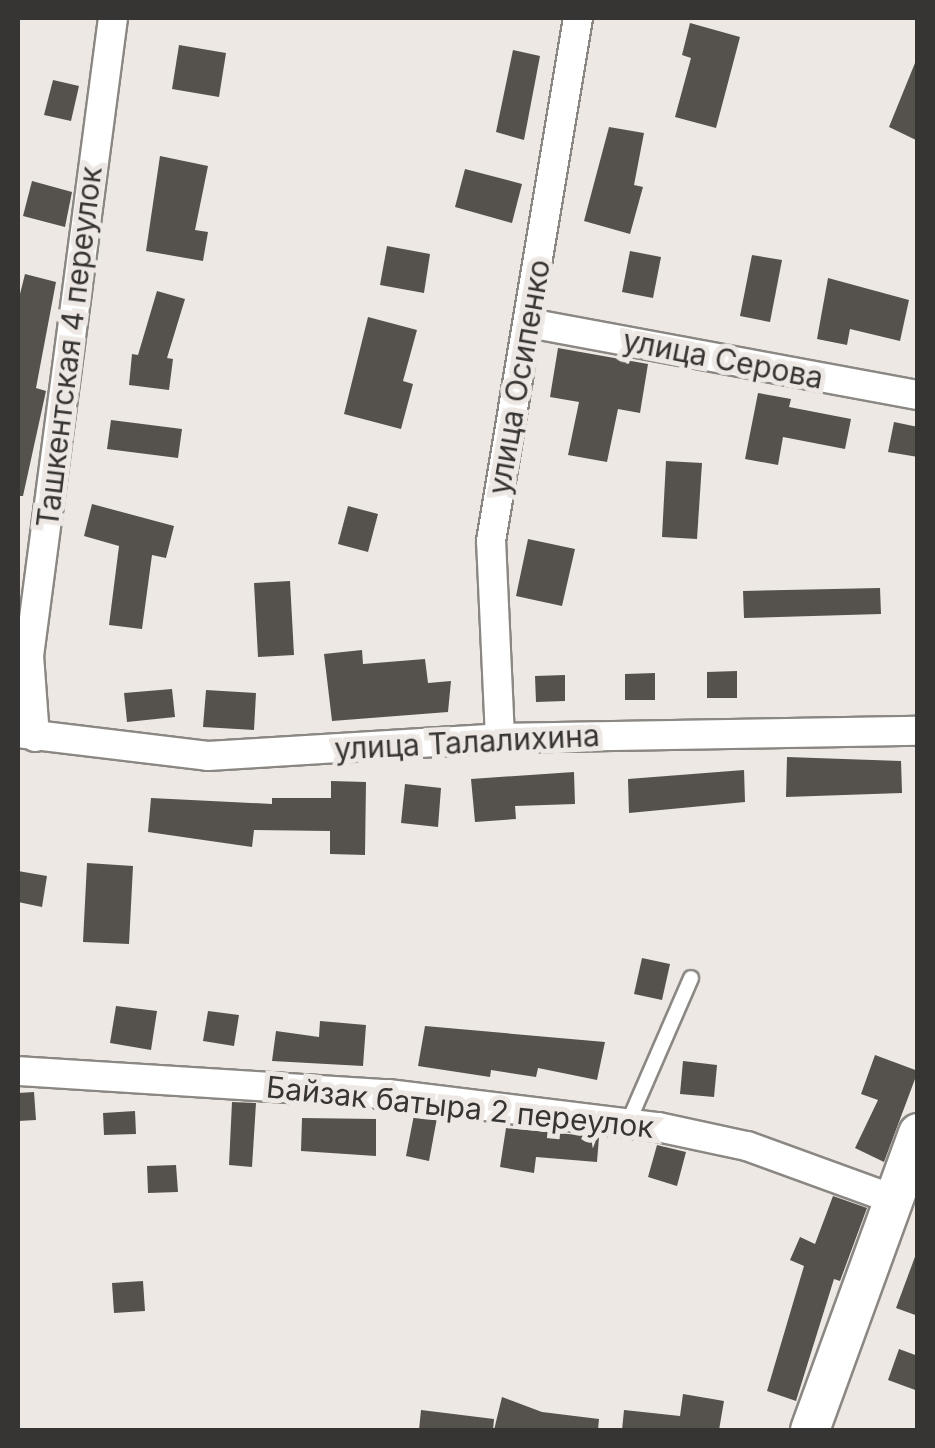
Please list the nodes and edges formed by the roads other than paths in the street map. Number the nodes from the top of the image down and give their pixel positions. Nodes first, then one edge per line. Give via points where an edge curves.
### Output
1 (113, 18) edge
2 (578, 18) edge
3 (530, 323) junction
4 (918, 395) edge
5 (918, 731) edge
6 (26, 735) edge
7 (500, 738) junction
8 (692, 978) dead end
9 (18, 1072) edge
10 (628, 1123) junction
11 (918, 1133) edge
12 (892, 1199) junction
13 (810, 1430) edge

1 - 6 street, Ташкентская 4 переулок via 29,656
2 - 3 street, улица Осипенко
3 - 4 street, улица Серова
3 - 7 street, улица Осипенко via 491,542
5 - 7 street, улица Талалихина
6 - 7 street, улица Талалихина via 208,756
8 - 10 lane
9 - 10 street, Байзак батыра 2 переулок via 388,1094
10 - 12 street, Байзак батыра 2 переулок via 747,1146
11 - 12 main road
12 - 13 main road

